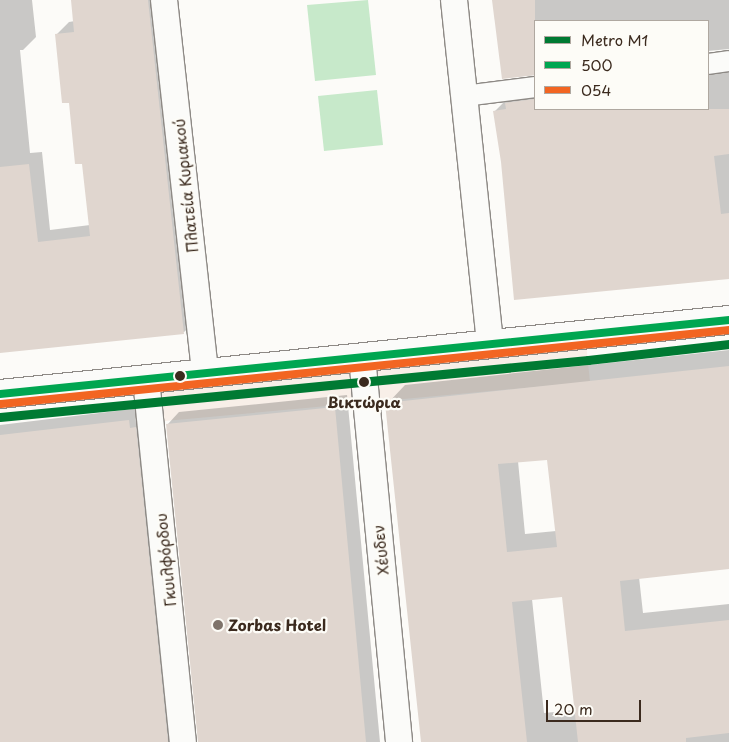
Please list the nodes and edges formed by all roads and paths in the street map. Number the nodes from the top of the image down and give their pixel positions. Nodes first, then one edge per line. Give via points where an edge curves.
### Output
1 (164, 0) edge
2 (454, 0) edge
3 (729, 61) edge
4 (709, 64) edge
5 (534, 87) edge
6 (464, 96) junction
7 (729, 320) edge
8 (490, 344) junction
9 (362, 357) junction
10 (205, 372) junction
11 (146, 379) junction
12 (0, 394) edge
13 (184, 742) edge
14 (399, 742) edge

1 - 10 street, Πλατεία Κυριακού
2 - 6 street
3 - 4 street
5 - 6 street
6 - 8 street
7 - 8 main road
8 - 9 main road
9 - 10 main road
9 - 14 street, Χέυδεν
10 - 11 main road
11 - 12 main road
11 - 13 street, Γκυιλφόρδου

